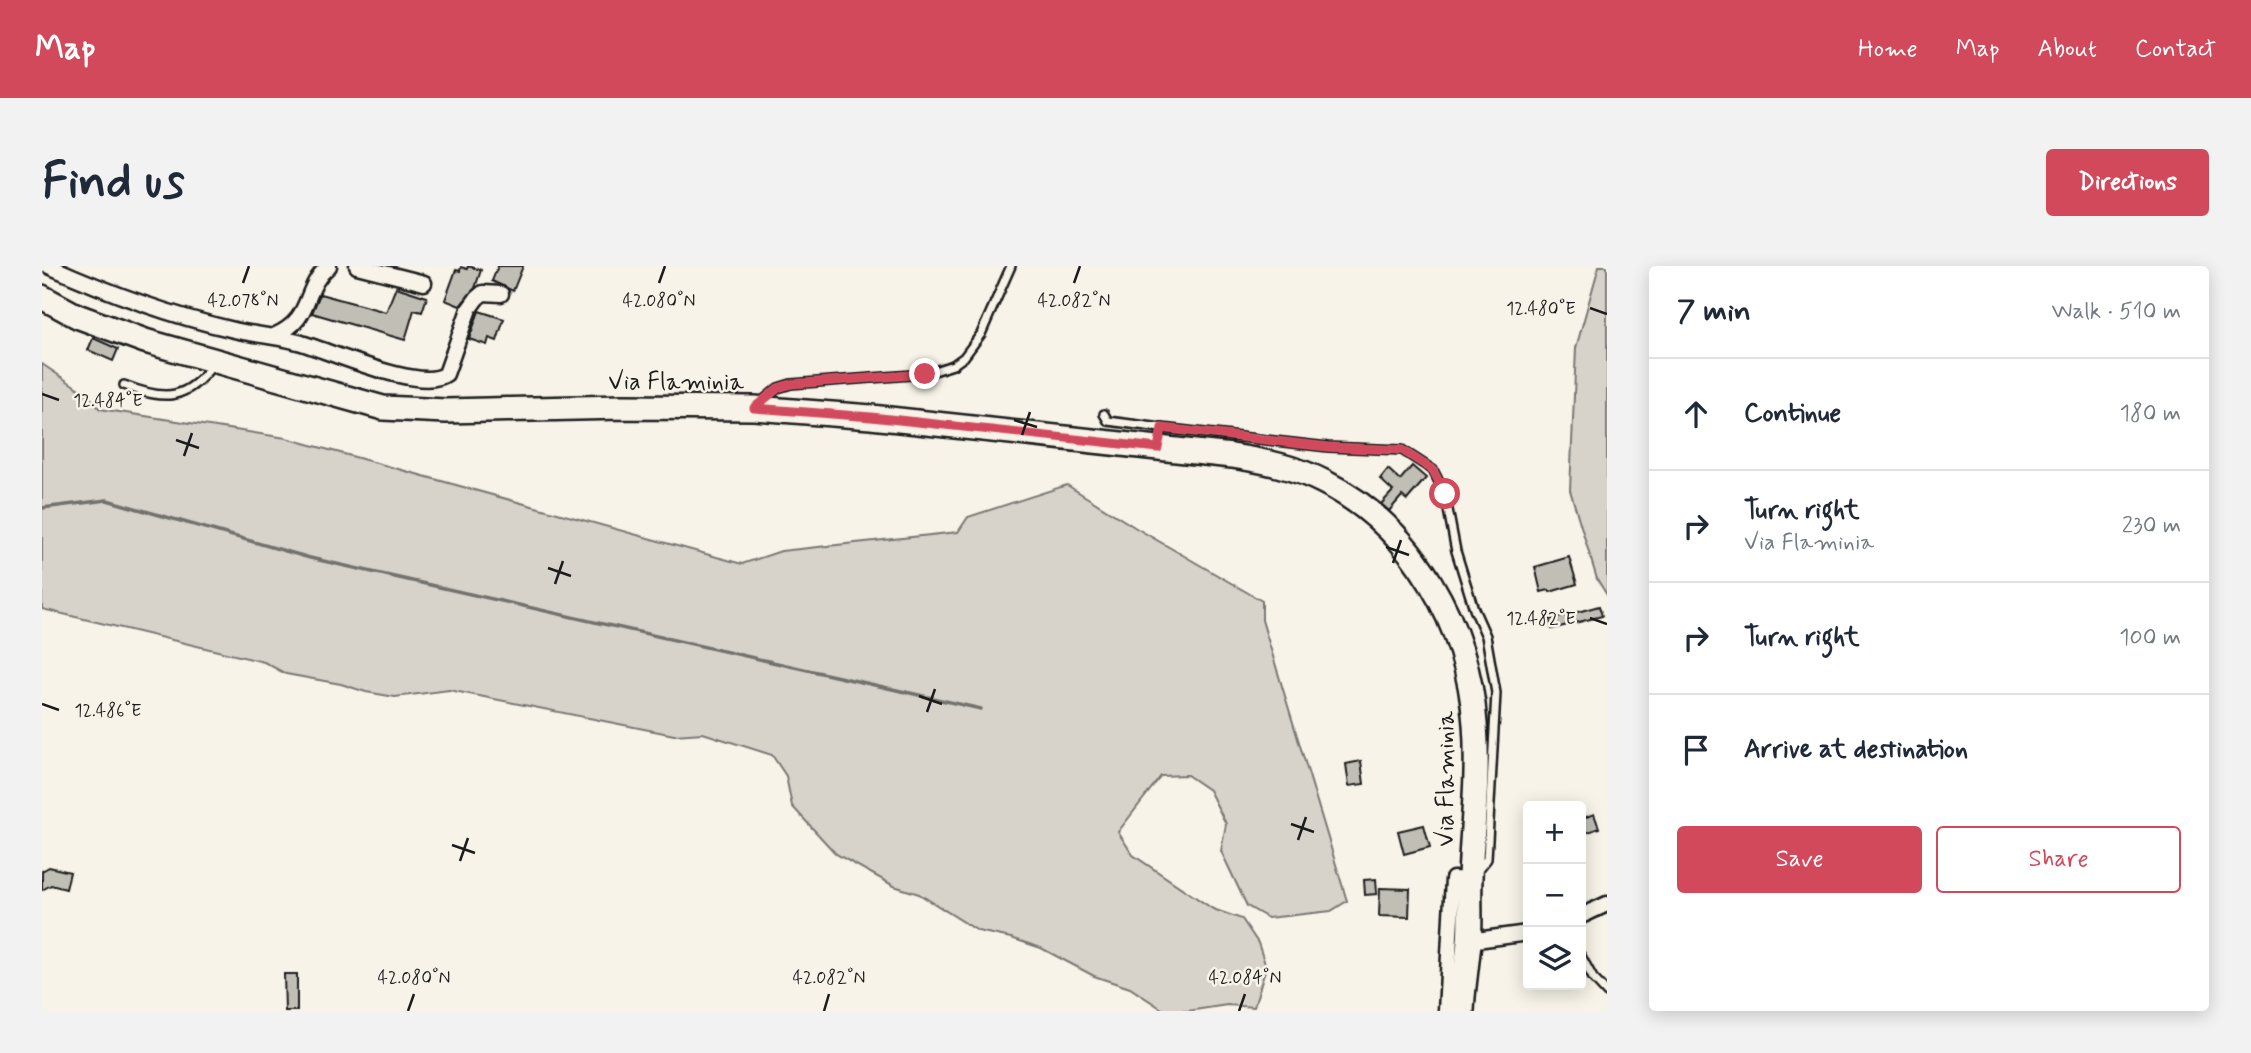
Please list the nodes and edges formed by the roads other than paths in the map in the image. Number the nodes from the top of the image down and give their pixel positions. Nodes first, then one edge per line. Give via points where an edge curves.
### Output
1 (50, 266) edge
2 (329, 266) edge
3 (357, 266) edge
4 (1012, 266) edge
5 (424, 284) dead end
6 (501, 294) dead end
7 (42, 297) edge
8 (274, 336) junction
9 (215, 361) junction
10 (124, 385) dead end
11 (754, 408) junction
12 (1104, 414) dead end
13 (1160, 438) junction
14 (1470, 880) junction
15 (1607, 904) edge
16 (1586, 914) edge
17 (1523, 934) edge
18 (1469, 941) junction
19 (1586, 965) edge
20 (1607, 993) edge
21 (1446, 1011) edge
22 (1462, 1011) edge

1 - 8 street via 171,313
2 - 8 street via 295,324
3 - 5 street
4 - 11 lane via 981,334 953,365 925,374 791,384 778,388
6 - 8 street via 483,293 474,301 450,366 439,378 400,376
7 - 9 main road, Via Flaminia via 77,316
9 - 10 lane via 198,382 178,394 157,396
9 - 11 main road, Via Flaminia via 364,404 404,410
11 - 13 main road, Via Flaminia
12 - 13 lane via 1108,421
13 - 14 main road, Via Flaminia via 1312,476 1373,514 1416,561 1452,627 1472,697 1476,772
13 - 14 lane via 1402,450 1433,470 1445,494 1456,551 1486,636 1496,693 1487,859
14 - 18 main road, Via Flaminia
14 - 21 street via 1453,879
15 - 16 street
17 - 18 street
18 - 22 main road, Via Flaminia
19 - 20 lane

